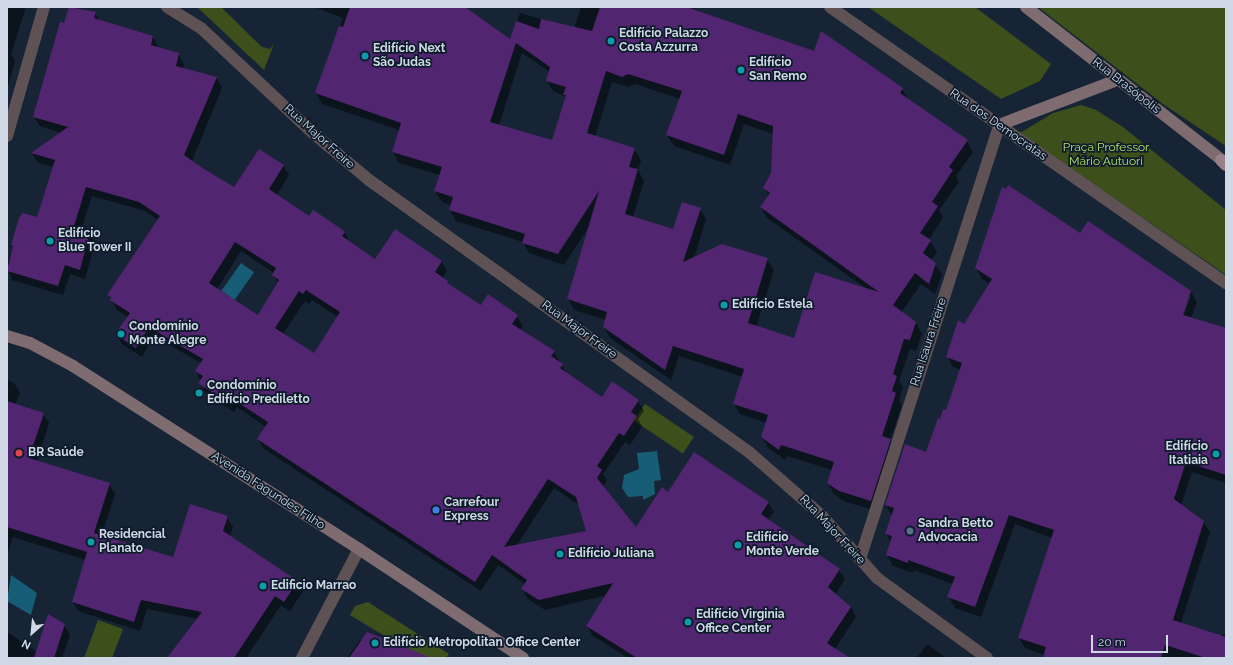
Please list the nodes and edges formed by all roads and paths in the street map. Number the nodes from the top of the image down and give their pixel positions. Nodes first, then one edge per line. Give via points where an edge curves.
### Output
1 (44, 7) edge
2 (167, 7) edge
3 (830, 7) edge
4 (1026, 7) edge
5 (1117, 80) junction
6 (999, 125) junction
7 (7, 136) edge
8 (1224, 163) edge
9 (1226, 283) edge
10 (7, 336) edge
11 (359, 549) junction
12 (860, 559) junction
13 (302, 658) edge
14 (523, 658) edge
15 (986, 658) edge

1 - 7 street
2 - 12 street, Rua Major Freire via 201,28 314,134 368,180 749,452 822,516
3 - 6 street, Rua dos Democratas
4 - 5 street, Rua Brasópolis
5 - 6 street
5 - 8 street, Rua Brasópolis
6 - 9 street, Rua dos Democratas
6 - 12 street, Rua Isaura Freire
10 - 11 street, Avenida Fagundes Filho via 30,343 73,366
11 - 13 street
11 - 14 street, Avenida Fagundes Filho
12 - 15 street, Rua Major Freire via 877,578

